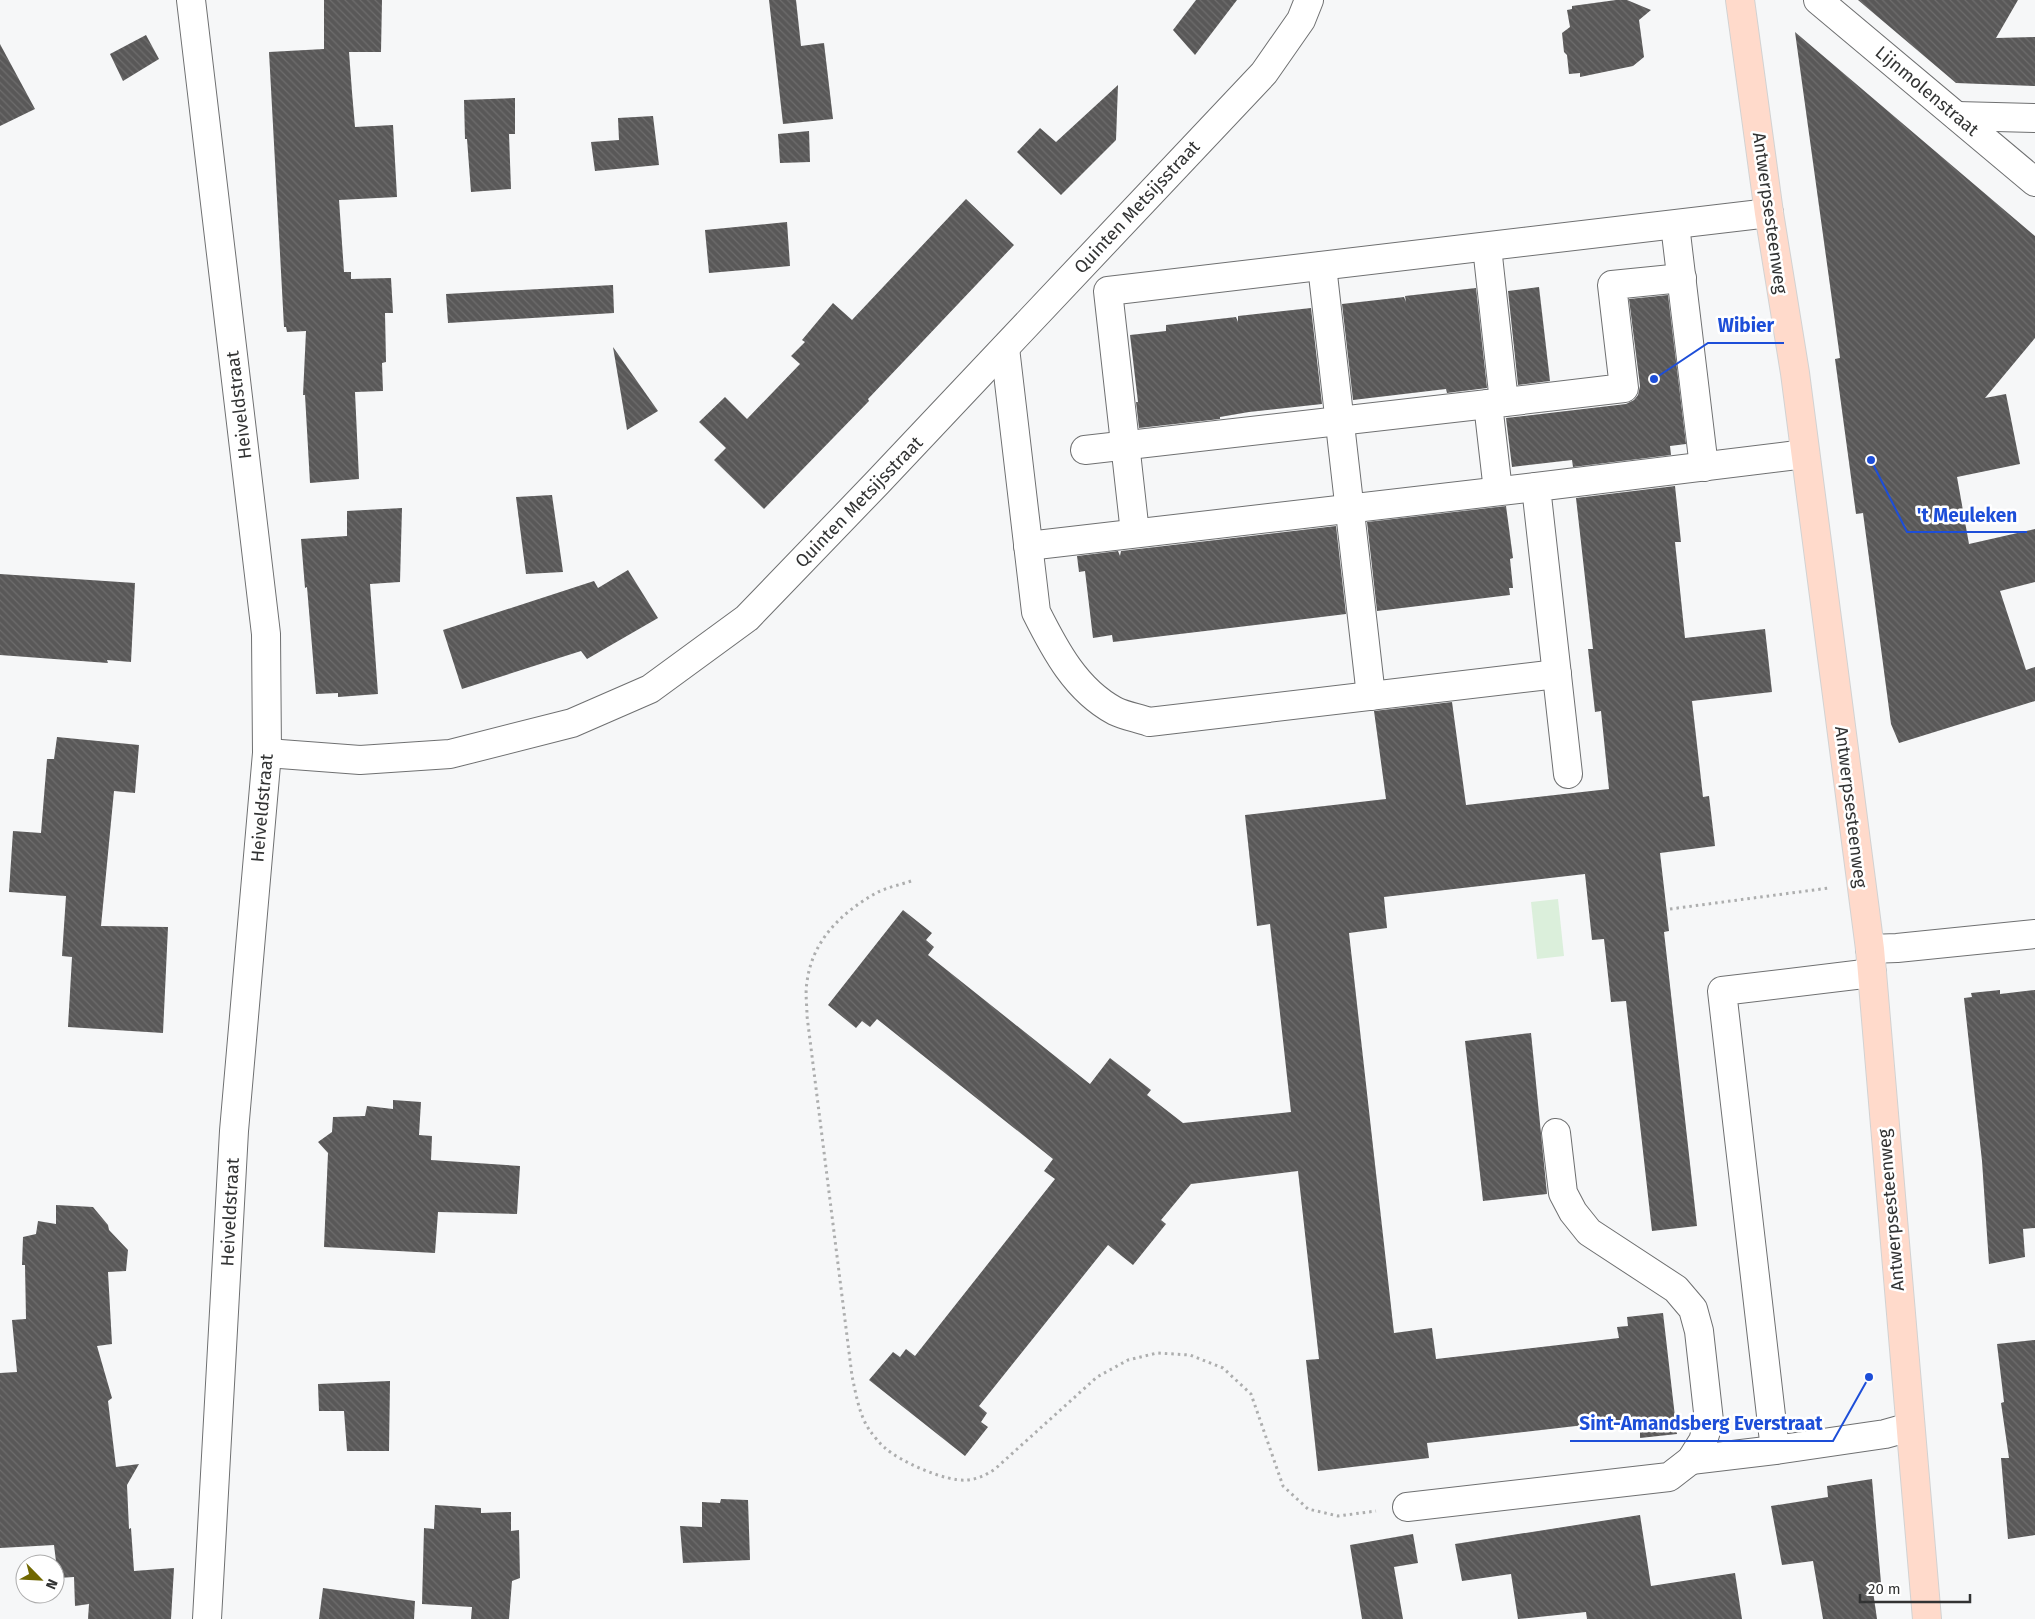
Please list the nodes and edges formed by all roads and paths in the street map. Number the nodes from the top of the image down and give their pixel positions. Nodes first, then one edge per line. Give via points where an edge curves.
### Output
1 (191, 0) edge
2 (1309, 0) edge
3 (1740, 0) edge
4 (1818, 0) edge
5 (1957, 116) junction
6 (2035, 118) edge
7 (2035, 182) edge
8 (1769, 213) junction
9 (1675, 225) junction
10 (1487, 247) junction
11 (1322, 266) junction
12 (1682, 278) junction
13 (1005, 348) junction
14 (1496, 403) junction
15 (1339, 421) junction
16 (1125, 446) junction
17 (1085, 450) dead end
18 (1805, 454) junction
19 (1704, 467) junction
20 (1536, 487) junction
21 (1498, 491) junction
22 (1349, 508) junction
23 (1135, 533) junction
24 (1028, 546) junction
25 (1557, 674) junction
26 (1371, 696) junction
27 (267, 752) junction
28 (1568, 774) dead end
29 (911, 881) dead end
30 (1861, 883) junction
31 (1670, 909) dead end
32 (2035, 934) edge
33 (1871, 961) junction
34 (1556, 1133) dead end
35 (1910, 1427) junction
36 (1775, 1450) junction
37 (1691, 1460) junction
38 (1407, 1507) joint
39 (207, 1619) edge
40 (1927, 1619) edge

1 - 27 street, Heiveldstraat via 266,634
2 - 13 street, Quinten Metsijsstraat via 1301,20 1264,73
3 - 8 main road, Antwerpsesteenweg
4 - 5 street, Lijnmolenstraat
5 - 6 street
5 - 7 street, Lijnmolenstraat
8 - 9 street
8 - 18 main road, Antwerpsesteenweg
9 - 10 street
9 - 12 street
10 - 11 street
10 - 14 street
11 - 15 street
11 - 16 street via 1108,291
12 - 14 street via 1612,285 1624,388
12 - 19 street
13 - 24 street
13 - 27 street, Quinten Metsijsstraat via 747,618 650,690 572,723 450,754 360,760
14 - 15 street
14 - 21 street
15 - 16 street
15 - 22 street
16 - 17 street
16 - 23 street
18 - 19 street
18 - 30 main road, Antwerpsesteenweg
19 - 20 street
20 - 21 street
20 - 25 street
21 - 22 street
22 - 23 street
22 - 26 street
23 - 24 street
24 - 26 street via 1036,612 1054,648 1081,686 1116,711 1149,722
25 - 26 street
25 - 28 street
27 - 39 street, Heiveldstraat via 234,1131
29 - 38 path via 879,891 827,930 814,956 807,982 807,1016 852,1376 869,1430 885,1448 919,1467 945,1477 965,1480 983,1477 996,1469 1097,1377 1128,1360 1157,1354 1190,1355 1223,1368 1251,1394 1283,1486 1308,1509 1338,1516
30 - 31 path
30 - 33 main road, Antwerpsesteenweg
32 - 33 street
33 - 35 main road, Antwerpsesteenweg
33 - 36 street via 1722,991
34 - 37 street via 1563,1193 1573,1212 1589,1232 1676,1289 1693,1309 1699,1331 1709,1421 1703,1442
35 - 36 street via 1885,1434
35 - 40 main road, Antwerpsesteenweg
36 - 37 street
37 - 38 street via 1669,1476

